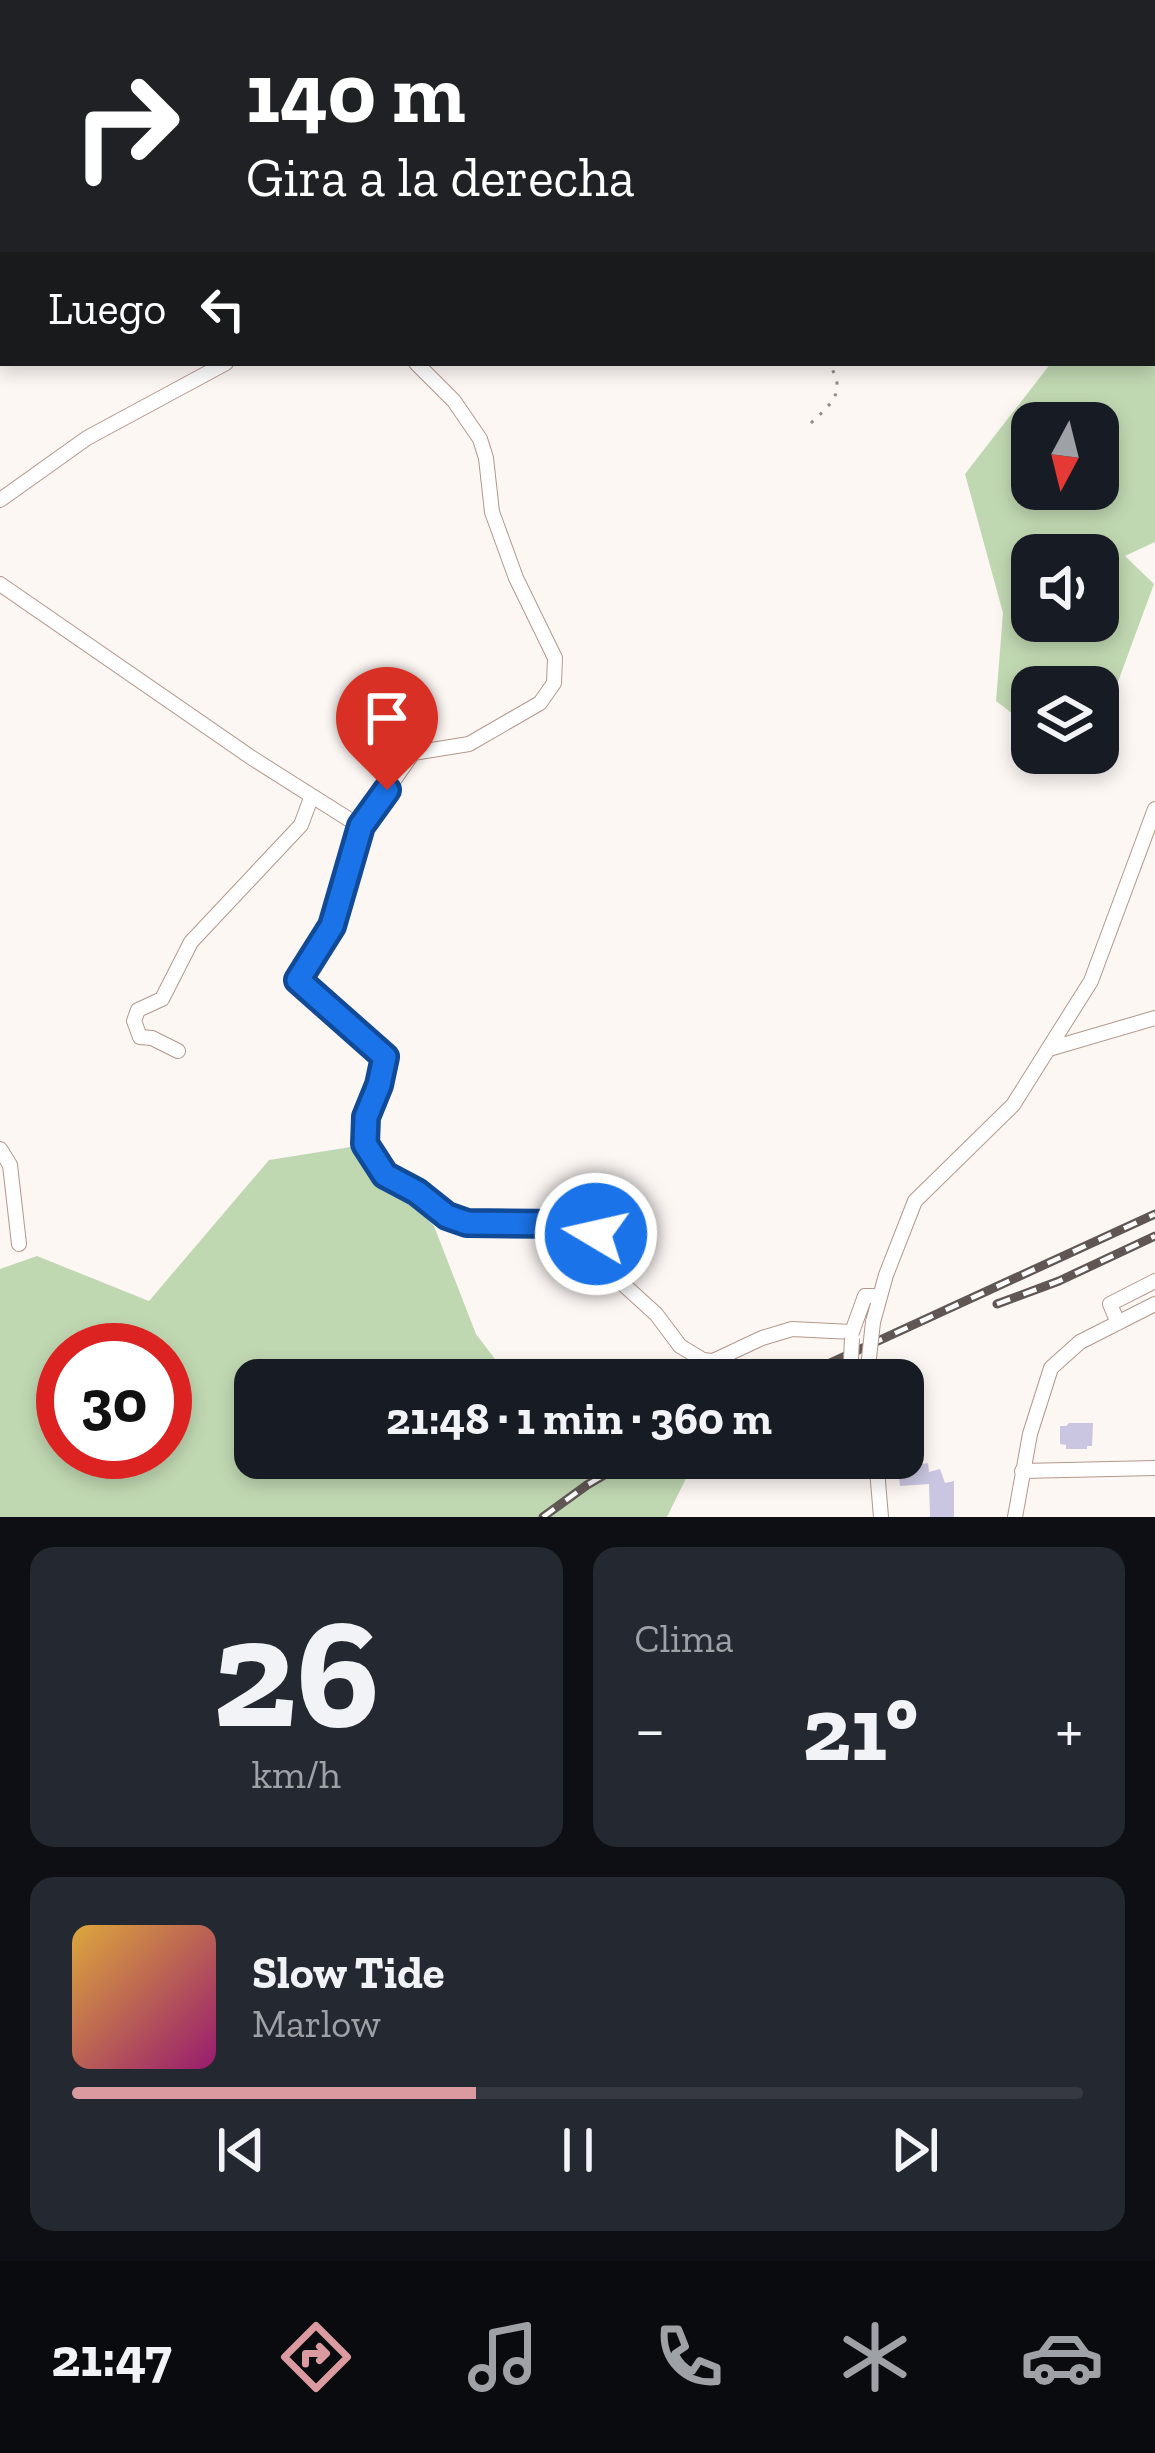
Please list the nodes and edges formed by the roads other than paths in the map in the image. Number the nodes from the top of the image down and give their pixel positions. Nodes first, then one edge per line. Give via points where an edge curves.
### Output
1 (220, 366) edge
2 (419, 366) edge
3 (0, 500) edge
4 (0, 584) edge
5 (311, 798) junction
6 (1155, 809) edge
7 (361, 826) junction
8 (1155, 1018) edge
9 (1048, 1048) junction
10 (178, 1051) dead end
11 (0, 1149) edge
12 (19, 1244) dead end
13 (1155, 1281) edge
14 (880, 1296) junction
15 (1155, 1304) edge
16 (1118, 1323) junction
17 (852, 1335) junction
18 (851, 1359) edge
19 (870, 1359) edge
20 (1155, 1468) edge
21 (1022, 1471) junction
22 (878, 1479) edge
23 (881, 1517) edge
24 (1016, 1517) edge

1 - 3 street via 87,438
2 - 7 street via 479,439 492,512 555,658 554,683 540,703 470,744 412,753
4 - 5 street
5 - 7 street
5 - 10 street via 301,825 191,942 162,999 138,1010 140,1037
6 - 9 street via 1091,981
7 - 17 street via 332,926 298,980 385,1057 365,1144 385,1175 467,1223 586,1226 613,1275 703,1360 792,1329
8 - 9 street
9 - 14 street via 1013,1105 916,1201
11 - 12 street via 10,1165
13 - 16 street via 1110,1304
14 - 17 street via 865,1296
14 - 19 street, bridge
15 - 16 street
16 - 21 street via 1080,1342 1052,1369
17 - 18 street, bridge
20 - 21 street
21 - 24 street
22 - 23 street

